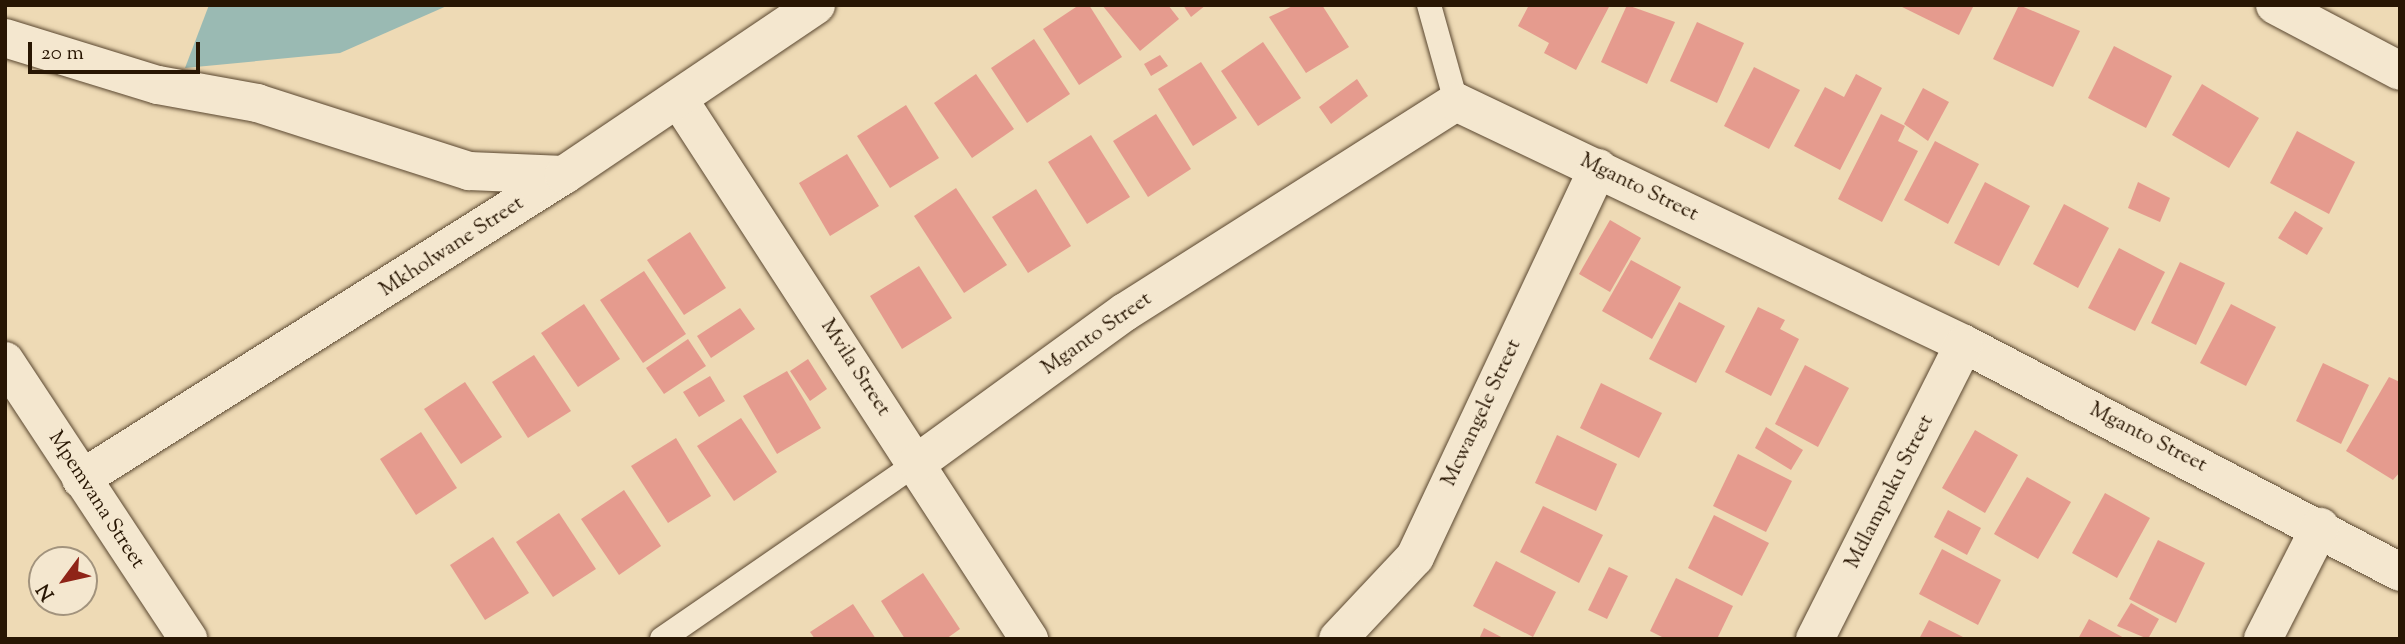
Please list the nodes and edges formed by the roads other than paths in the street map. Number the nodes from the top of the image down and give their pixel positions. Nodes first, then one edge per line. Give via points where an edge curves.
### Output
1 (816, 5) edge
2 (1429, 5) edge
3 (2275, 5) edge
4 (5, 38) edge
5 (2400, 71) edge
6 (679, 100) junction
7 (1456, 102) junction
8 (1598, 168) junction
9 (564, 175) junction
10 (1964, 345) junction
11 (5, 361) edge
12 (917, 463) junction
13 (81, 479) junction
14 (2320, 527) junction
15 (2400, 572) edge
16 (188, 639) edge
17 (662, 639) edge
18 (1029, 639) edge
19 (1338, 639) edge
20 (1815, 639) edge
21 (2263, 639) edge

1 - 6 street, Mkholwane Street
2 - 7 lane
3 - 5 street
4 - 9 street via 158,85 257,103 469,171
6 - 9 street, Mkholwane Street
6 - 12 street, Mvila Street
7 - 8 street, Mganto Street
7 - 12 street, Mganto Street via 1125,312
8 - 10 street, Mganto Street
8 - 19 street, Mcwangele Street via 1415,557
9 - 13 street, Mkholwane Street
10 - 14 street, Mganto Street
10 - 20 street, Mdlampuku Street
11 - 13 street, Mpemvana Street
12 - 17 lane
12 - 18 street, Mvila Street
13 - 16 street, Mpemvana Street
14 - 15 street, Mganto Street
14 - 21 street

